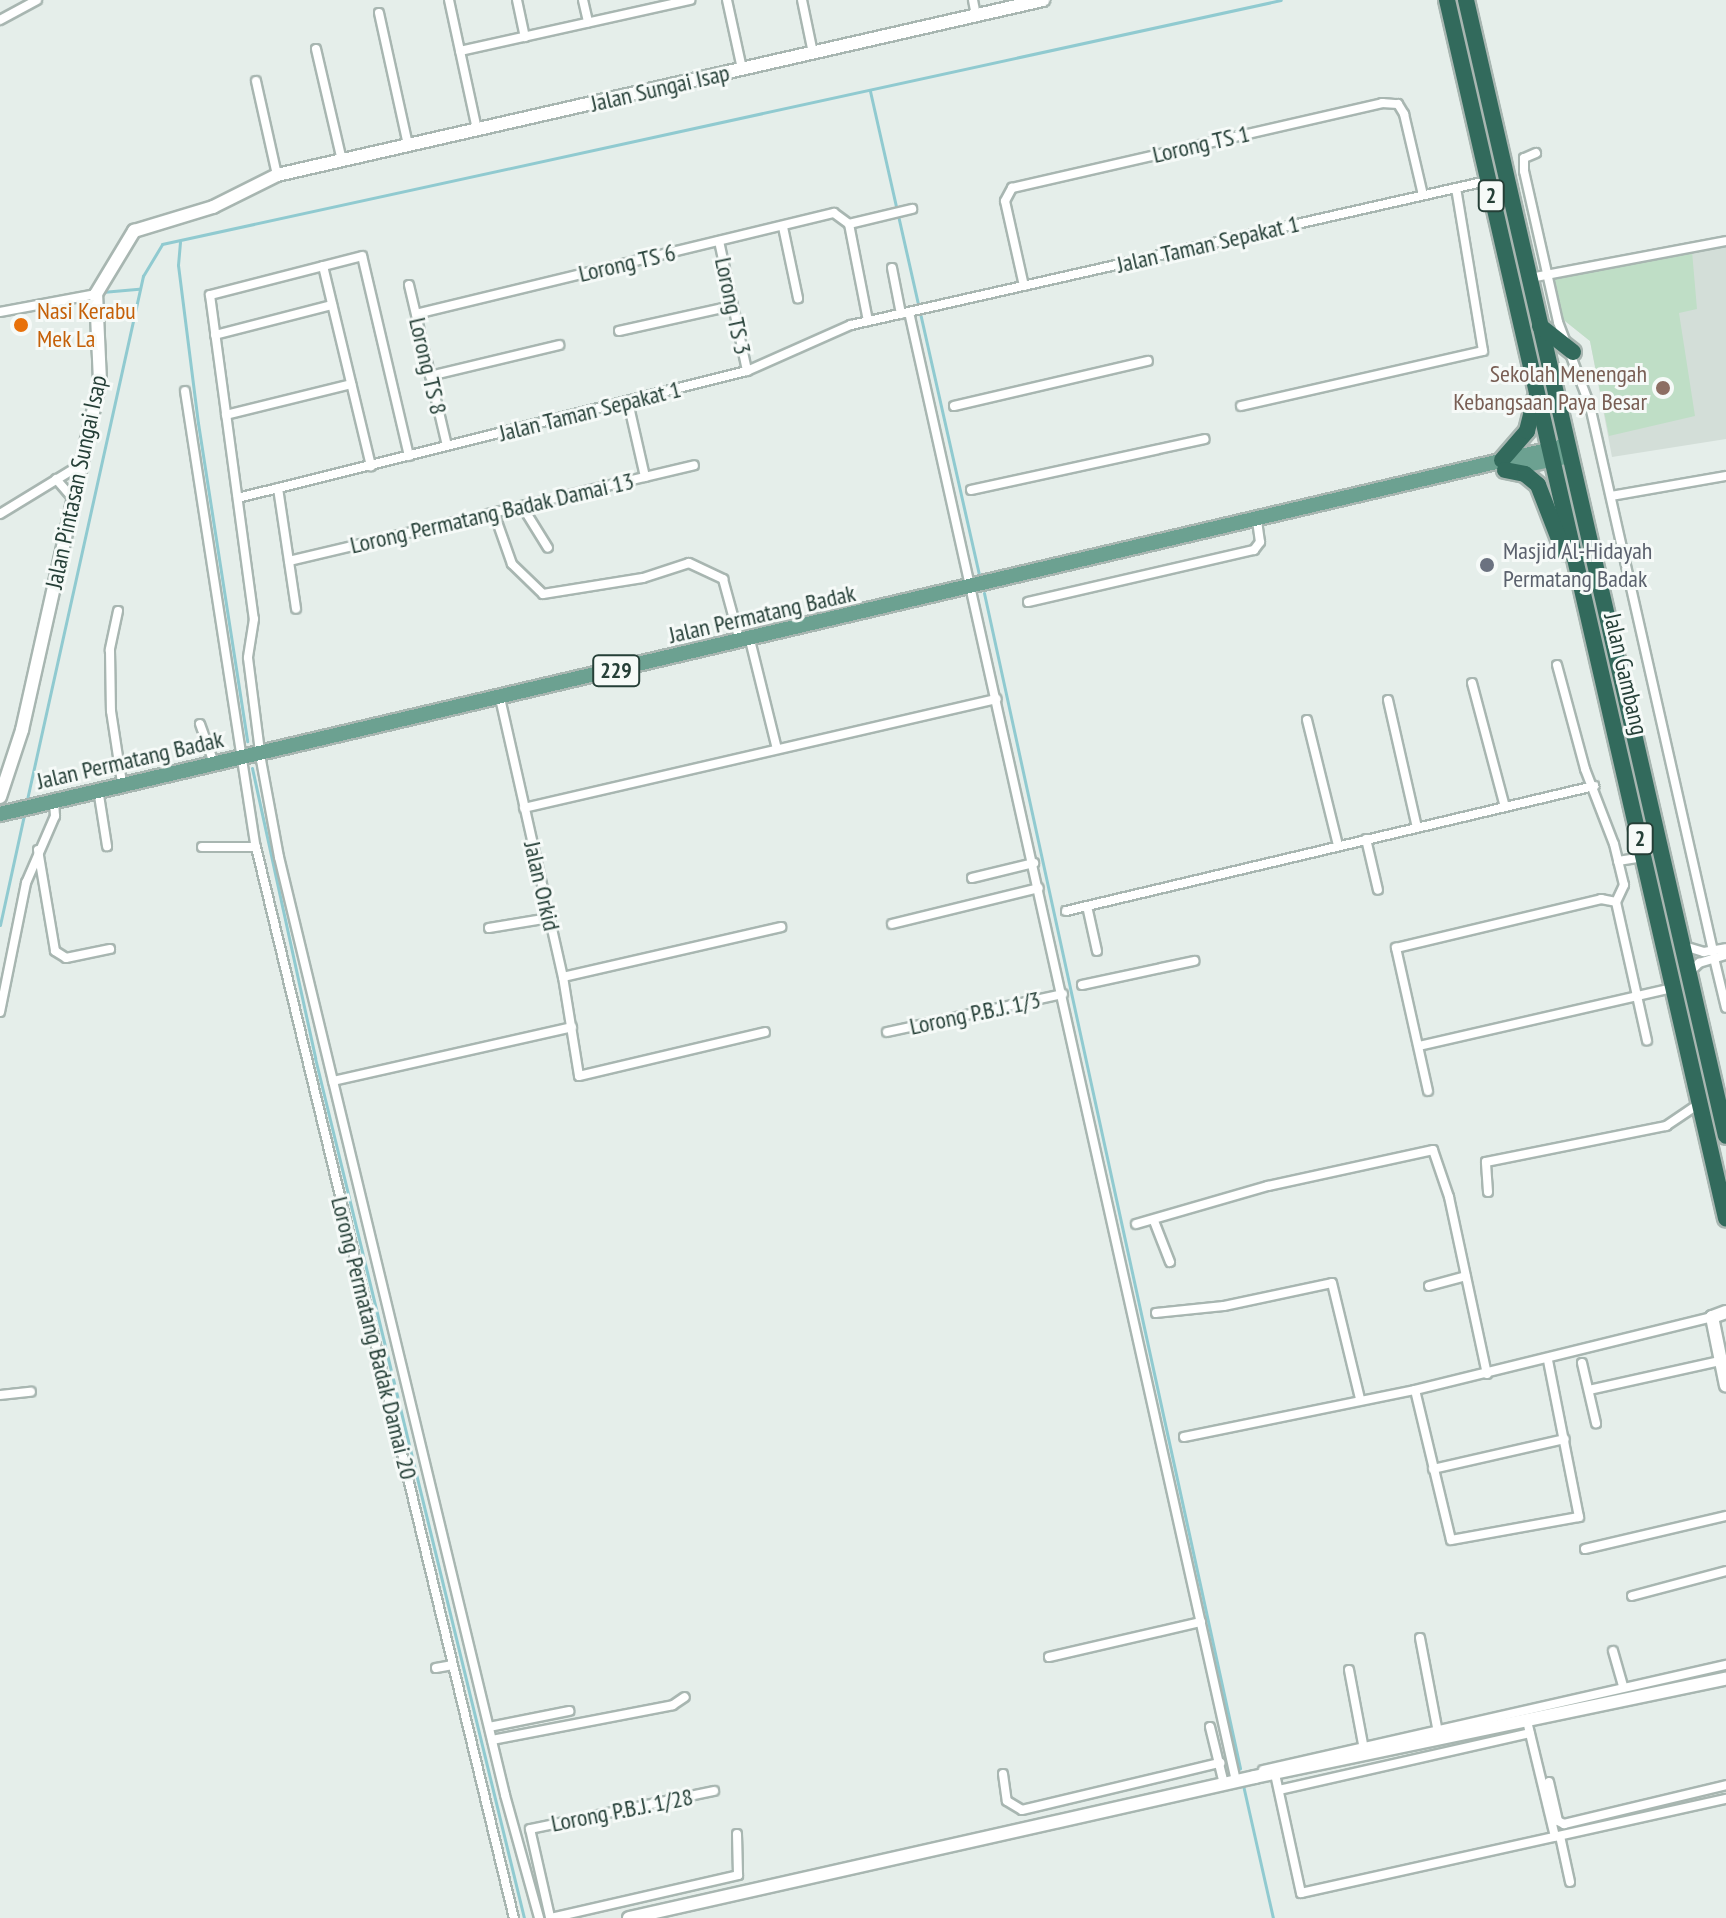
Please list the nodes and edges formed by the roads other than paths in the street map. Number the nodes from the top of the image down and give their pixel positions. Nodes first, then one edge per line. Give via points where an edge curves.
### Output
1 (449, 0) edge
2 (517, 0) edge
3 (583, 0) edge
4 (690, 0) edge
5 (727, 0) edge
6 (802, 0) edge
7 (973, 0) edge
8 (1043, 0) edge
9 (1447, 0) edge
10 (1466, 0) edge
11 (32, 1) edge
12 (653, 4) edge
13 (379, 13) dead end
14 (976, 15) junction
15 (0, 20) edge
16 (588, 22) junction
17 (525, 37) junction
18 (316, 49) dead end
19 (460, 51) junction
20 (813, 53) junction
21 (742, 69) junction
22 (256, 81) dead end
23 (477, 130) junction
24 (408, 145) junction
25 (1536, 153) dead end
26 (342, 161) junction
27 (277, 175) junction
28 (1487, 181) junction
29 (1456, 188) junction
30 (1423, 195) junction
31 (909, 210) dead end
32 (849, 224) junction
33 (783, 227) junction
34 (719, 241) junction
35 (1726, 241) edge
36 (323, 266) junction
37 (892, 268) dead end
38 (1548, 275) junction
39 (1529, 279) junction
40 (409, 285) dead end
41 (1024, 286) junction
42 (96, 294) junction
43 (798, 298) dead end
44 (332, 305) junction
45 (732, 306) junction
46 (0, 312) edge
47 (908, 312) junction
48 (416, 314) junction
49 (868, 321) junction
50 (1540, 326) junction
51 (619, 331) dead end
52 (215, 335) junction
53 (559, 345) dead end
54 (1573, 352) junction
55 (1148, 361) dead end
56 (747, 371) junction
57 (430, 376) junction
58 (351, 384) junction
59 (185, 391) dead end
60 (1536, 392) junction
61 (628, 402) junction
62 (954, 406) dead end
63 (1241, 406) dead end
64 (226, 415) junction
65 (1205, 439) dead end
66 (447, 446) junction
67 (1569, 450) junction
68 (1550, 455) junction
69 (409, 456) junction
70 (83, 464) junction
71 (694, 465) dead end
72 (1503, 465) junction
73 (371, 466) junction
74 (1726, 476) edge
75 (645, 477) junction
76 (56, 479) junction
77 (278, 488) junction
78 (971, 490) dead end
79 (1611, 496) junction
80 (238, 498) junction
81 (74, 500) junction
82 (522, 506) junction
83 (494, 513) junction
84 (0, 514) edge
85 (1257, 520) junction
86 (548, 548) dead end
87 (289, 561) junction
88 (971, 587) junction
89 (1028, 602) dead end
90 (296, 609) dead end
91 (118, 611) dead end
92 (1589, 622) junction
93 (746, 641) junction
94 (1557, 665) dead end
95 (1472, 683) dead end
96 (500, 698) junction
97 (997, 699) junction
98 (1388, 700) dead end
99 (1307, 720) dead end
100 (200, 724) dead end
101 (777, 749) junction
102 (260, 752) junction
103 (239, 758) junction
104 (214, 763) junction
105 (122, 783) junction
106 (1594, 786) junction
107 (98, 789) junction
108 (0, 797) edge
109 (50, 801) junction
110 (1505, 807) junction
111 (524, 808) junction
112 (7, 812) edge
113 (1417, 828) junction
114 (1366, 839) junction
115 (1338, 845) junction
116 (107, 846) dead end
117 (202, 847) dead end
118 (256, 847) junction
119 (38, 849) junction
120 (1644, 857) junction
121 (1618, 861) junction
122 (1034, 863) junction
123 (972, 878) dead end
124 (1039, 888) junction
125 (1378, 890) dead end
126 (1616, 902) junction
127 (1087, 906) junction
128 (1066, 911) dead end
129 (549, 918) junction
130 (892, 924) dead end
131 (781, 927) dead end
132 (489, 928) dead end
133 (1684, 945) junction
134 (1726, 948) edge
135 (110, 949) dead end
136 (1097, 951) dead end
137 (1714, 954) junction
138 (1726, 955) edge
139 (1194, 961) dead end
140 (1690, 973) junction
141 (563, 977) junction
142 (1082, 985) dead end
143 (1673, 988) junction
144 (1063, 994) junction
145 (1637, 996) junction
146 (1726, 1008) edge
147 (0, 1012) edge
148 (572, 1027) junction
149 (765, 1032) dead end
150 (887, 1032) dead end
151 (1647, 1041) dead end
152 (1419, 1046) junction
153 (333, 1081) junction
154 (1428, 1091) dead end
155 (1700, 1103) junction
156 (1726, 1136) edge
157 (1488, 1192) dead end
158 (1726, 1218) edge
159 (1154, 1221) junction
160 (1136, 1224) dead end
161 (1170, 1262) dead end
162 (1466, 1276) junction
163 (1429, 1286) dead end
164 (1156, 1313) dead end
165 (1722, 1314) edge
166 (1548, 1360) junction
167 (1720, 1361) junction
168 (1582, 1363) dead end
169 (1487, 1374) junction
170 (1726, 1386) edge
171 (1415, 1390) junction
172 (1589, 1390) junction
173 (31, 1392) dead end
174 (0, 1395) edge
175 (1360, 1399) junction
176 (1596, 1423) dead end
177 (1184, 1437) dead end
178 (1565, 1439) junction
179 (1433, 1469) junction
180 (1726, 1516) edge
181 (1585, 1549) dead end
182 (1726, 1571) edge
183 (1632, 1596) dead end
184 (1201, 1622) junction
185 (1420, 1638) dead end
186 (1613, 1651) dead end
187 (1049, 1657) dead end
188 (453, 1665) junction
189 (1726, 1665) edge
190 (436, 1668) dead end
191 (1349, 1670) dead end
192 (1726, 1679) edge
193 (1623, 1687) junction
194 (685, 1697) dead end
195 (569, 1711) dead end
196 (489, 1727) junction
197 (1210, 1727) dead end
198 (1437, 1727) junction
199 (1529, 1727) junction
200 (492, 1740) junction
201 (1363, 1744) junction
202 (1220, 1763) junction
203 (1269, 1772) junction
204 (1003, 1774) dead end
205 (1549, 1782) dead end
206 (1230, 1783) junction
207 (1726, 1785) edge
208 (1279, 1790) junction
209 (714, 1791) dead end
210 (1726, 1799) edge
211 (737, 1834) dead end
212 (1557, 1836) junction
213 (1570, 1882) dead end
214 (551, 1917) edge
215 (514, 1918) edge
216 (539, 1918) edge
217 (629, 1918) edge

1 - 19 street
2 - 17 street
3 - 16 street
4 - 12 street
5 - 21 street
6 - 20 street
7 - 14 street
8 - 14 street, Jalan Sungai Isap
9 - 28 highway, Jalan Gambang / 2
10 - 39 highway, Jalan Gambang / 2
11 - 15 street
12 - 16 street
13 - 24 street
14 - 20 street, Jalan Sungai Isap
16 - 17 street
17 - 19 street
18 - 26 street
19 - 23 street
20 - 21 street, Jalan Sungai Isap
21 - 23 street, Jalan Sungai Isap
22 - 27 street
23 - 24 street, Jalan Sungai Isap
24 - 26 street, Jalan Sungai Isap
25 - 38 street via 1524,158 1524,171
26 - 27 street, Jalan Sungai Isap
27 - 42 street via 213,207 134,231
28 - 29 street, Jalan Taman Sepakat 1
28 - 60 highway, Jalan Gambang / 2
29 - 30 street, Jalan Taman Sepakat 1
29 - 63 street via 1483,351
30 - 41 street, Jalan Taman Sepakat 1
30 - 41 street, Lorong TS 1 via 1402,108 1393,102 1366,106 1012,188 1005,201
31 - 32 street
32 - 33 street, Lorong TS 6 via 839,214
32 - 49 street
33 - 34 street, Lorong TS 6
33 - 43 street
34 - 45 street, Lorong TS 3
34 - 48 street, Lorong TS 6
35 - 38 street
36 - 44 street
36 - 52 street via 210,295
36 - 69 street via 362,256
37 - 47 street
38 - 39 street
38 - 54 street via 1558,322
39 - 50 highway, Jalan Gambang / 2
40 - 48 street, Lorong TS 8
41 - 47 street, Jalan Taman Sepakat 1
42 - 46 street
42 - 70 street, Jalan Pintasan Sungai Isap via 102,361
44 - 52 street
44 - 58 street
45 - 51 street
45 - 56 street, Lorong TS 3
47 - 49 street, Jalan Taman Sepakat 1
47 - 88 street
48 - 57 street, Lorong TS 8
49 - 56 street, Jalan Taman Sepakat 1
50 - 54 highway
50 - 67 highway, Jalan Gambang / 2
52 - 64 street
53 - 57 street
54 - 79 street
55 - 62 street
56 - 61 street, Jalan Taman Sepakat 1
57 - 66 street, Lorong TS 8
58 - 64 street
58 - 73 street
59 - 103 street, Lorong Permatang Badak Damai 20
60 - 68 highway, Jalan Gambang / 2
60 - 72 highway via 1527,431
61 - 66 street, Jalan Taman Sepakat 1
61 - 75 street
64 - 80 street
65 - 78 street
66 - 69 street
67 - 68 main road, Jalan Permatang Badak / 229
67 - 133 highway, Jalan Gambang / 2
68 - 72 main road, Jalan Permatang Badak / 229
68 - 92 highway, Jalan Gambang / 2
69 - 73 street
70 - 76 street
70 - 81 street, Jalan Pintasan Sungai Isap
71 - 75 street, Lorong Permatang Badak Damai 13
72 - 85 main road, Jalan Permatang Badak / 229
72 - 92 highway via 1531,477 1542,493
73 - 77 street
74 - 79 street
75 - 82 street, Lorong Permatang Badak Damai 13
76 - 81 street
76 - 84 street
77 - 80 street
77 - 87 street
79 - 137 street
80 - 102 street via 254,619 248,658
81 - 108 street, Jalan Pintasan Sungai Isap via 17,750
82 - 83 street, Lorong Permatang Badak Damai 13
82 - 86 street
83 - 87 street, Lorong Permatang Badak Damai 13
83 - 93 street via 512,564 543,594 643,578 689,563 723,579
85 - 88 main road, Jalan Permatang Badak / 229
85 - 89 street via 1260,542 1254,550
87 - 90 street
88 - 93 main road, Jalan Permatang Badak / 229
88 - 97 street
91 - 105 street via 110,650 111,711
92 - 120 highway, Jalan Gambang / 2
93 - 96 main road, Jalan Permatang Badak / 229
93 - 101 street
94 - 106 street
95 - 110 street
96 - 102 main road, Jalan Permatang Badak / 229
96 - 111 street, Jalan Orkid
97 - 101 street
97 - 122 street
98 - 113 street
99 - 115 street
100 - 104 street
101 - 111 street
102 - 103 main road, Jalan Permatang Badak / 229
102 - 153 street via 279,857
103 - 104 main road, Jalan Permatang Badak / 229
103 - 118 street, Lorong Permatang Badak Damai 20
104 - 105 main road, Jalan Permatang Badak / 229
105 - 107 main road, Jalan Permatang Badak / 229
106 - 110 street
106 - 121 street
107 - 109 main road, Jalan Permatang Badak / 229
107 - 116 street
109 - 112 main road, Jalan Permatang Badak / 229
109 - 119 street via 55,816
110 - 113 street
111 - 129 street, Jalan Orkid
113 - 114 street
114 - 115 street
114 - 125 street
115 - 127 street
117 - 118 street
118 - 188 street, Lorong Permatang Badak Damai 20
119 - 135 street via 55,951 66,958
119 - 147 street
120 - 121 street
120 - 143 highway, Jalan Gambang / 2
121 - 126 street via 1624,885
122 - 123 street
122 - 124 street
124 - 130 street
124 - 144 street
126 - 145 street
126 - 152 street via 1601,899 1396,948
127 - 128 street
127 - 136 street
129 - 132 street
129 - 141 street, Jalan Orkid
131 - 141 street
133 - 137 street
133 - 140 highway, Jalan Gambang / 2
134 - 137 street
137 - 138 street
137 - 140 street
137 - 146 street
139 - 142 street
140 - 156 highway, Jalan Gambang / 2
141 - 148 street, Jalan Orkid
143 - 145 street
143 - 155 highway, Jalan Gambang / 2
144 - 150 street, Lorong P.B.J. 1/3
144 - 184 street
145 - 151 street
145 - 152 street
148 - 149 street, Jalan Orkid via 579,1076
148 - 153 street
152 - 154 street
153 - 196 street
155 - 157 street via 1682,1110 1666,1126 1486,1162
155 - 158 highway, Jalan Gambang / 2
159 - 160 street
159 - 161 street
159 - 162 street via 1268,1186 1429,1149 1437,1154
162 - 163 street
162 - 169 street
164 - 175 street via 1224,1306 1332,1283
165 - 166 street via 1557,1352
165 - 167 street
166 - 169 street
166 - 178 street
167 - 170 street
167 - 172 street
168 - 172 street
169 - 171 street
171 - 175 street
171 - 179 street
172 - 176 street
173 - 174 street
175 - 177 street
178 - 179 street
178 - 179 street via 1579,1517 1455,1542
180 - 181 street
182 - 183 street
184 - 187 street
184 - 206 street
185 - 198 street
186 - 193 street
188 - 190 street
188 - 215 street, Lorong Permatang Badak Damai 20
189 - 193 street
191 - 201 street
192 - 199 street
193 - 198 street
194 - 200 street via 673,1705
195 - 196 street
196 - 200 street
197 - 202 street
198 - 201 street
199 - 203 street
199 - 208 street
199 - 212 street
200 - 216 street
201 - 203 street
202 - 204 street via 1022,1810 1007,1801
202 - 206 street
203 - 206 street
203 - 208 street
205 - 207 street via 1558,1821 1564,1824
206 - 217 street
208 - 212 street via 1301,1893
209 - 214 street, Lorong P.B.J. 1/28 via 530,1829
210 - 212 street
211 - 214 street via 738,1875
212 - 213 street

